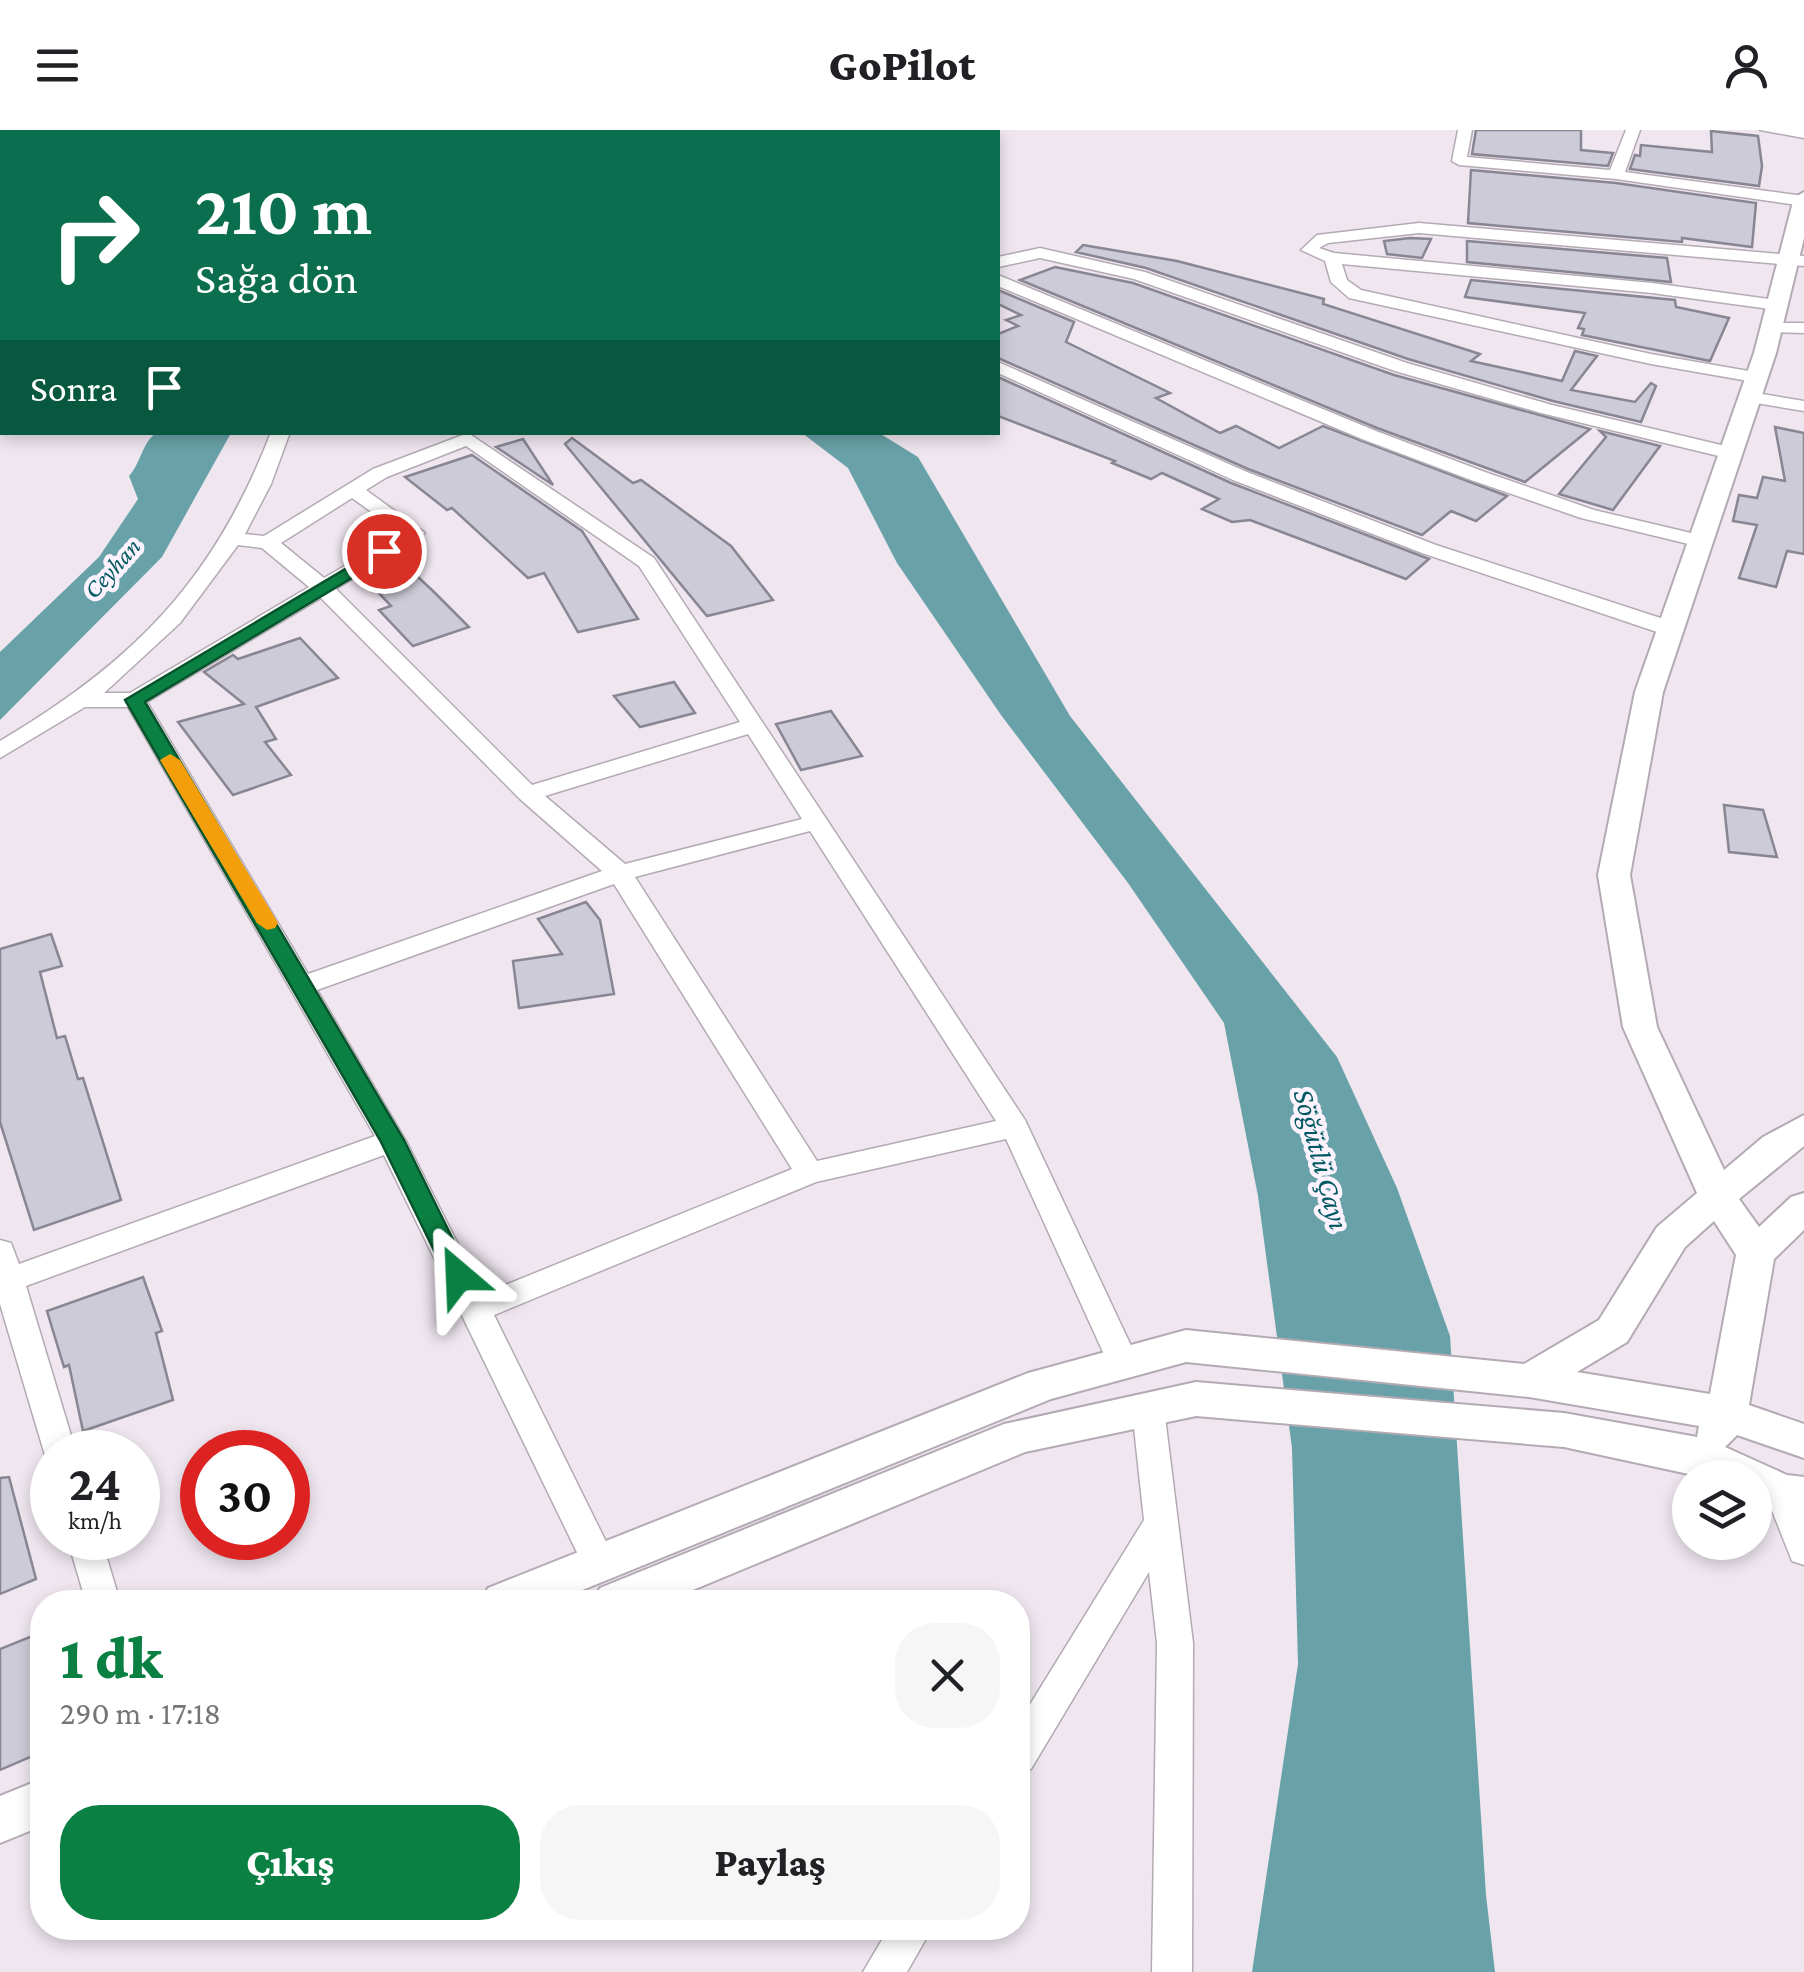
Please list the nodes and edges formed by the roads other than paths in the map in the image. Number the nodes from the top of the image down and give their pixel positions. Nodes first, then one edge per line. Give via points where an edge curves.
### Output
1 (1465, 130) edge
2 (1633, 130) edge
3 (1766, 130) edge
4 (1804, 134) edge
5 (1616, 175) junction
6 (1804, 200) edge
7 (1332, 258) junction
8 (1796, 260) edge
9 (1000, 262) edge
10 (1000, 281) edge
11 (1774, 316) junction
12 (1804, 328) edge
13 (1000, 368) edge
14 (1752, 387) junction
15 (1804, 406) edge
16 (280, 435) edge
17 (1730, 454) junction
18 (353, 490) junction
19 (234, 539) junction
20 (1701, 541) junction
21 (268, 542) junction
22 (323, 588) junction
23 (1671, 629) junction
24 (86, 700) junction
25 (135, 700) junction
26 (754, 725) junction
27 (0, 751) edge
28 (528, 794) junction
29 (818, 822) junction
30 (620, 872) junction
31 (304, 986) junction
32 (1015, 1127) junction
33 (1804, 1128) edge
34 (392, 1140) junction
35 (810, 1173) junction
36 (1717, 1198) junction
37 (1804, 1207) edge
38 (1756, 1253) junction
39 (4, 1266) edge
40 (476, 1310) junction
41 (1124, 1364) junction
42 (1529, 1381) junction
43 (1148, 1408) junction
44 (1726, 1414) junction
45 (52, 1430) edge
46 (1804, 1440) edge
47 (1704, 1456) junction
48 (1773, 1486) edge
49 (1161, 1522) junction
50 (1804, 1550) edge
51 (91, 1560) edge
52 (599, 1562) junction
53 (99, 1590) edge
54 (532, 1590) edge
55 (645, 1590) edge
56 (1030, 1737) edge
57 (30, 1807) edge
58 (0, 1820) edge
59 (30, 1830) edge
60 (0, 1840) edge
61 (904, 1940) edge
62 (883, 1972) edge
63 (1172, 1972) edge

1 - 5 street via 1459,161
2 - 5 street
3 - 4 street
5 - 6 street
6 - 8 street
7 - 8 street via 1309,250 1317,240 1419,228
7 - 11 street via 1652,288
7 - 14 street via 1339,282 1355,294
8 - 11 street
9 - 17 street via 1040,253 1139,275 1401,367
10 - 20 street via 1442,462 1588,514
11 - 12 street
11 - 14 street
13 - 23 street via 1240,476 1429,549
14 - 15 street
14 - 17 street
16 - 19 street via 266,480
17 - 20 street
18 - 21 street
18 - 22 street via 415,533
18 - 26 street via 468,439 647,562
19 - 21 street
19 - 24 street via 184,608
20 - 23 street
21 - 22 street
22 - 25 street
22 - 28 street
23 - 36 street via 1649,692 1614,874 1640,1027
24 - 25 street
24 - 27 street
25 - 31 street
26 - 28 street
26 - 29 street
28 - 30 street
29 - 30 street
29 - 32 street
30 - 31 street
30 - 35 street
31 - 34 street
32 - 35 street
32 - 41 street
33 - 36 street
34 - 39 street
34 - 40 street
35 - 40 street
36 - 38 street
36 - 42 street via 1671,1237 1614,1331
37 - 38 street
38 - 44 street
39 - 45 street
40 - 52 street
41 - 42 street via 1186,1346
41 - 52 street via 1044,1385
42 - 44 street
43 - 47 street via 1196,1399 1564,1430
43 - 49 street
43 - 55 street via 1018,1436
44 - 46 street
44 - 47 street
47 - 48 street
48 - 50 street
49 - 56 street
49 - 63 street via 1175,1643
51 - 53 street
52 - 54 street
57 - 58 street
59 - 60 street
61 - 62 street

